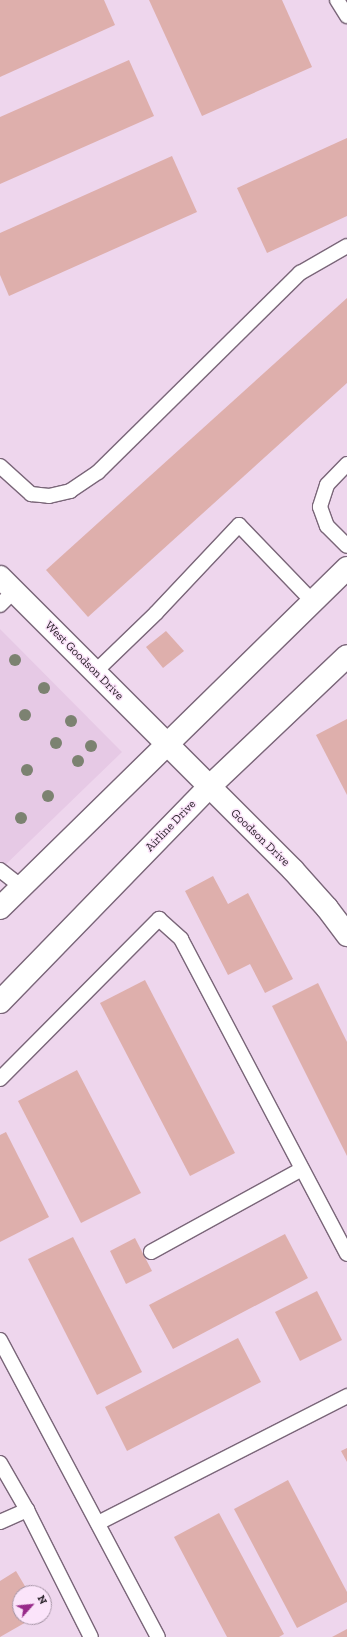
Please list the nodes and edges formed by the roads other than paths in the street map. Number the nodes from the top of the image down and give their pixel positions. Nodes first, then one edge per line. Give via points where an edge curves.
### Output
1 (337, 0) edge
2 (347, 16) edge
3 (347, 246) edge
4 (347, 464) edge
5 (0, 466) edge
6 (347, 546) edge
7 (347, 568) edge
8 (5, 591) edge
9 (313, 602) junction
10 (347, 656) edge
11 (96, 672) junction
12 (168, 745) junction
13 (209, 786) junction
14 (0, 870) edge
15 (22, 887) junction
16 (0, 908) edge
17 (347, 935) edge
18 (0, 1002) edge
19 (0, 1079) edge
20 (302, 1169) junction
21 (151, 1252) dead end
22 (347, 1254) edge
23 (0, 1340) edge
24 (347, 1396) edge
25 (0, 1463) edge
26 (27, 1510) junction
27 (0, 1522) edge
28 (98, 1524) junction
29 (91, 1637) edge
30 (158, 1637) edge

1 - 2 lane
3 - 5 lane via 300,273 98,472 70,491 49,496 32,494
4 - 6 lane via 327,485 320,507 327,526
7 - 9 main road
8 - 11 main road, West Goodson Drive
9 - 11 lane via 239,525
9 - 12 main road
10 - 13 main road, Airline Drive
11 - 12 main road, West Goodson Drive
12 - 13 main road, Goodson Drive
12 - 15 main road
13 - 17 main road, Goodson Drive via 293,870
13 - 18 main road, Airline Drive
14 - 15 lane
15 - 16 main road
19 - 20 lane via 159,920 181,939
20 - 21 lane
20 - 22 lane
23 - 28 lane
24 - 28 lane
25 - 26 lane
26 - 27 lane
26 - 29 lane
28 - 30 lane

